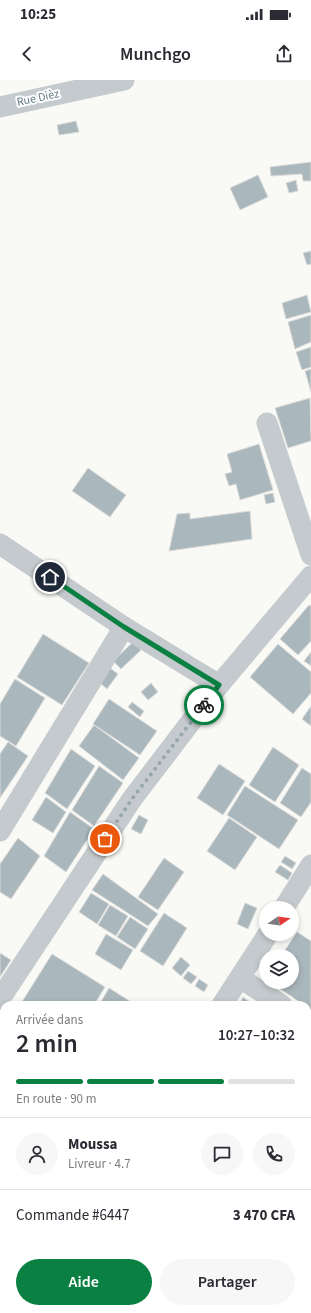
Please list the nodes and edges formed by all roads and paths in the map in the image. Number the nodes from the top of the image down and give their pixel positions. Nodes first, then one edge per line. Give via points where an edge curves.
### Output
1 (124, 80) edge
2 (0, 107) edge
3 (267, 423) dead end
4 (0, 544) edge
5 (311, 555) edge
6 (311, 576) edge
7 (124, 627) junction
8 (219, 685) junction
9 (0, 831) edge
10 (311, 866) edge
11 (288, 901) edge
12 (264, 941) edge
13 (240, 978) junction
14 (0, 999) edge
15 (225, 1001) edge
16 (276, 1001) edge

1 - 2 street, Rue Dièz
3 - 5 street
4 - 7 street
6 - 8 street
7 - 8 street
7 - 9 street
8 - 14 street via 132,799
10 - 11 street
12 - 13 street
13 - 15 street
13 - 16 street

